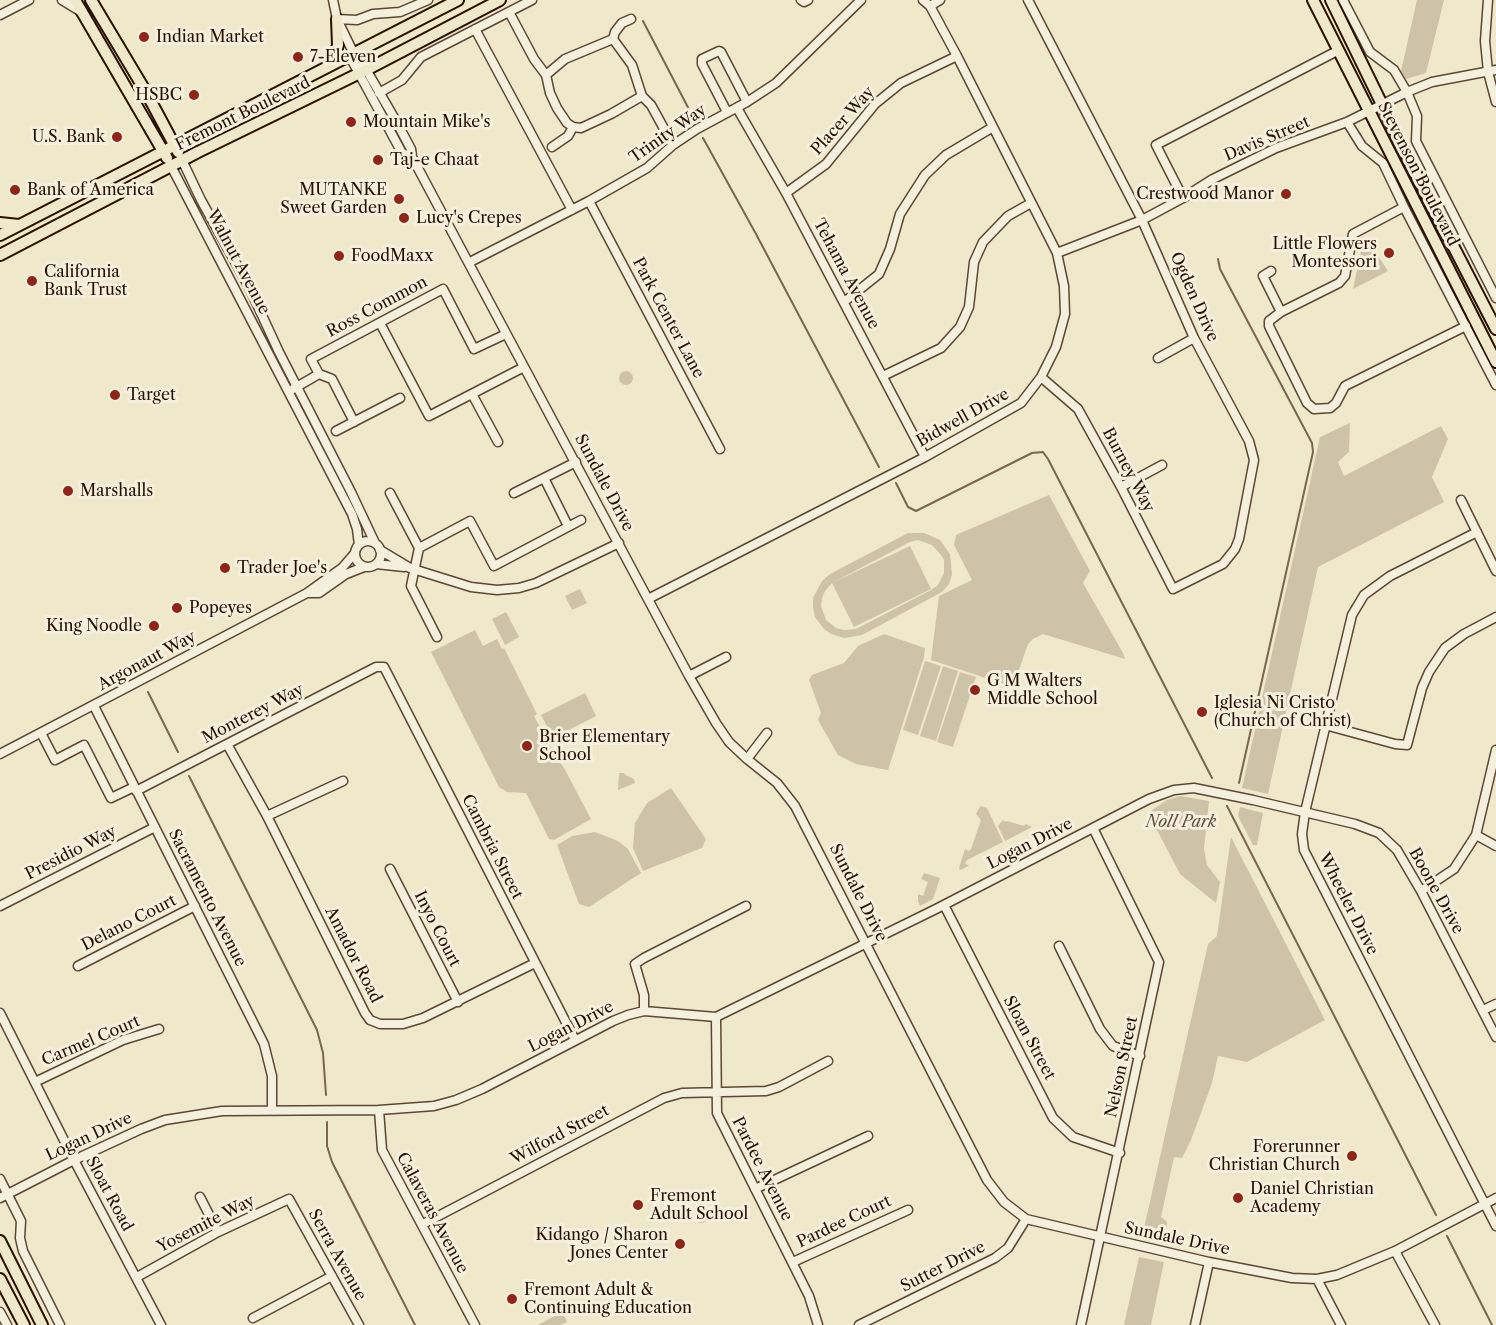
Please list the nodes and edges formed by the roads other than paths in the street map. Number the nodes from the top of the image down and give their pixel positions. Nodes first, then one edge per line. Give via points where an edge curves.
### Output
1 (29, 0) edge
2 (62, 0) edge
3 (75, 0) edge
4 (91, 0) edge
5 (333, 0) edge
6 (428, 0) edge
7 (458, 0) edge
8 (501, 0) edge
9 (532, 0) edge
10 (801, 0) edge
11 (808, 0) edge
12 (861, 0) edge
13 (940, 0) edge
14 (1028, 0) edge
15 (1313, 0) edge
16 (1331, 0) edge
17 (1343, 0) edge
18 (1486, 1) edge
19 (926, 3) edge
20 (82, 12) junction
21 (509, 12) junction
22 (0, 15) edge
23 (337, 19) junction
24 (631, 19) dead end
25 (475, 29) junction
26 (613, 39) junction
27 (1339, 50) junction
28 (353, 52) junction
29 (957, 56) junction
30 (332, 64) junction
31 (1492, 71) edge
32 (363, 72) junction
33 (546, 75) junction
34 (1407, 92) junction
35 (379, 93) junction
36 (642, 96) junction
37 (747, 102) junction
38 (1496, 102) edge
39 (1382, 105) junction
40 (737, 108) junction
41 (1369, 111) junction
42 (727, 112) junction
43 (1347, 122) junction
44 (573, 126) junction
45 (993, 127) junction
46 (673, 145) junction
47 (175, 146) junction
48 (552, 147) dead end
49 (164, 151) junction
50 (412, 157) junction
51 (182, 160) junction
52 (171, 166) junction
53 (786, 193) junction
54 (1183, 198) junction
55 (589, 201) junction
56 (1031, 203) junction
57 (1404, 207) junction
58 (572, 210) junction
59 (1142, 220) junction
60 (0, 223) edge
61 (20, 225) junction
62 (0, 235) edge
63 (1057, 253) junction
64 (0, 255) edge
65 (470, 262) junction
66 (1271, 270) dead end
67 (1496, 298) edge
68 (843, 302) junction
69 (1281, 312) junction
70 (380, 323) junction
71 (1466, 326) junction
72 (1496, 329) edge
73 (506, 334) junction
74 (1194, 338) junction
75 (1158, 358) dead end
76 (1496, 362) edge
77 (524, 367) junction
78 (318, 374) junction
79 (883, 376) junction
80 (1041, 377) junction
81 (1496, 385) edge
82 (292, 390) junction
83 (472, 394) junction
84 (400, 398) dead end
85 (354, 422) junction
86 (336, 431) dead end
87 (311, 437) junction
88 (498, 442) dead end
89 (720, 449) dead end
90 (925, 457) junction
91 (335, 462) junction
92 (576, 462) junction
93 (1162, 465) dead end
94 (544, 478) junction
95 (1122, 487) junction
96 (390, 493) dead end
97 (514, 493) dead end
98 (1461, 500) dead end
99 (581, 520) dead end
100 (568, 526) junction
101 (1477, 532) junction
102 (619, 543) junction
103 (377, 547) junction
104 (357, 548) junction
105 (419, 548) junction
106 (376, 564) junction
107 (364, 567) junction
108 (413, 568) junction
109 (1496, 571) edge
110 (1173, 589) joint
111 (307, 593) junction
112 (648, 599) junction
113 (1496, 617) edge
114 (437, 637) dead end
115 (726, 657) dead end
116 (384, 667) joint
117 (689, 676) junction
118 (94, 706) junction
119 (1325, 725) junction
120 (41, 733) junction
121 (767, 733) dead end
122 (227, 744) junction
123 (0, 754) edge
124 (1495, 755) edge
125 (747, 759) junction
126 (343, 781) dead end
127 (135, 789) junction
128 (1305, 812) junction
129 (267, 816) junction
130 (155, 827) junction
131 (1093, 828) junction
132 (1476, 835) junction
133 (1496, 846) edge
134 (390, 869) dead end
135 (1421, 891) junction
136 (944, 905) junction
137 (0, 906) edge
138 (195, 906) junction
139 (746, 906) dead end
140 (867, 943) junction
141 (1059, 946) dead end
142 (535, 963) junction
143 (78, 966) dead end
144 (458, 1002) junction
145 (1496, 1004) edge
146 (1483, 1010) junction
147 (644, 1011) junction
148 (0, 1013) edge
149 (716, 1017) junction
150 (159, 1029) dead end
151 (1496, 1037) edge
152 (575, 1040) junction
153 (1140, 1056) junction
154 (828, 1061) dead end
155 (35, 1082) junction
156 (717, 1091) junction
157 (272, 1110) junction
158 (379, 1110) junction
159 (868, 1136) dead end
160 (1120, 1153) junction
161 (74, 1160) junction
162 (0, 1179) edge
163 (755, 1189) junction
164 (4, 1196) edge
165 (200, 1197) dead end
166 (1496, 1198) edge
167 (289, 1199) joint
168 (1485, 1204) junction
169 (908, 1210) dead end
170 (1026, 1219) junction
171 (423, 1224) junction
172 (1496, 1226) edge
173 (218, 1233) junction
174 (1101, 1238) junction
175 (0, 1241) edge
176 (1395, 1251) junction
177 (793, 1262) junction
178 (1209, 1262) junction
179 (332, 1276) junction
180 (137, 1277) junction
181 (0, 1279) edge
182 (1317, 1279) junction
183 (0, 1312) edge
184 (253, 1318) dead end
185 (7, 1325) edge
186 (24, 1325) edge
187 (42, 1325) edge
188 (60, 1325) edge
189 (161, 1325) edge
190 (359, 1325) edge
191 (475, 1325) edge
192 (818, 1325) edge
193 (859, 1325) edge
194 (1081, 1325) edge
195 (1195, 1325) edge
196 (1341, 1325) edge
197 (1435, 1325) edge

1 - 22 street
2 - 20 street
3 - 20 main road, Walnut Avenue
4 - 47 main road, Walnut Avenue
5 - 23 street, Sundale Drive
6 - 23 street via 400,12 357,20
7 - 28 main road, Fremont Boulevard
8 - 32 main road, Fremont Boulevard
9 - 21 street
10 - 11 street
12 - 37 street, Trinity Way via 776,83
13 - 19 street
14 - 59 street, Ogden Drive
15 - 27 main road, Stevenson Boulevard
16 - 39 main road, Stevenson Boulevard
17 - 34 street, Stevenson Boulevard via 1370,52 1394,70
18 - 31 street via 1485,40
19 - 29 street, Bidwell Drive
20 - 49 main road, Walnut Avenue
21 - 25 street
21 - 33 street
23 - 28 street, Sundale Drive
23 - 30 main road via 338,45
24 - 26 street via 622,23
25 - 35 street via 421,57 402,80
25 - 58 street
26 - 33 street via 565,59
26 - 36 street via 632,65
27 - 41 main road, Stevenson Boulevard
27 - 54 street via 1156,145
28 - 30 main road, Fremont Boulevard
28 - 32 street, Sundale Drive
29 - 45 street, Bidwell Drive
29 - 53 street, Placer Way via 892,90 875,104 826,164
30 - 47 main road, Fremont Boulevard
31 - 34 street, Davis Street via 1432,82
31 - 38 street
32 - 35 street, Sundale Drive
32 - 50 street, Sundale Drive via 402,153
32 - 51 main road, Fremont Boulevard
33 - 44 street via 556,108
34 - 39 street, Davis Street
34 - 67 street, Stevenson Boulevard via 1417,116 1416,141
35 - 50 street, Sundale Drive
36 - 44 street via 581,128
36 - 46 street
37 - 40 street, Trinity Way
37 - 42 street via 721,51 702,59
39 - 41 street, Davis Street
39 - 72 main road, Stevenson Boulevard
40 - 42 street, Trinity Way
40 - 53 street, Tehama Avenue
41 - 43 street, Davis Street
41 - 76 main road, Stevenson Boulevard
42 - 46 street, Trinity Way
43 - 54 street, Davis Street via 1276,148
43 - 57 street, Stevenson Boulevard via 1362,146 1383,163
44 - 48 street via 568,136
45 - 56 street, Bidwell Drive
45 - 68 street via 946,155 926,175 900,214 879,274
46 - 55 street, Trinity Way via 647,168
47 - 49 main road, Fremont Boulevard
47 - 51 main road, Walnut Avenue
49 - 52 main road, Walnut Avenue
49 - 61 main road, Fremont Boulevard
50 - 65 street, Sundale Drive
51 - 52 main road, Fremont Boulevard
51 - 82 street, Walnut Avenue via 248,285
52 - 64 main road, Fremont Boulevard
52 - 82 street, Walnut Avenue
53 - 68 street, Tehama Avenue
54 - 59 street, Davis Street
55 - 58 street, Trinity Way
55 - 89 street, Park Center Lane
56 - 63 street, Bidwell Drive
56 - 79 street via 1008,216 983,242 974,262 969,307 960,327 941,348
57 - 69 street via 1353,234 1345,276 1339,283
57 - 71 street, Stevenson Boulevard
58 - 65 street, Trinity Way
59 - 63 street, Davis Street
59 - 74 street, Ogden Drive
60 - 61 main road
61 - 62 main road, Fremont Boulevard
63 - 80 street, Bidwell Drive via 1065,315 1056,347
65 - 73 street, Sundale Drive
66 - 69 street via 1263,276
68 - 79 street, Tehama Avenue
69 - 71 street via 1269,321 1269,326 1307,403 1324,410 1336,403 1345,386
70 - 73 street, Ross Common via 443,289 474,349
70 - 78 street, Ross Common via 311,359
70 - 83 street via 429,416
71 - 81 street, Stevenson Boulevard
73 - 77 street, Sundale Drive
74 - 75 street
74 - 110 street, Ogden Drive via 1249,441 1254,460 1235,549 1223,564
77 - 83 street
77 - 92 street, Sundale Drive
78 - 82 street
78 - 85 street via 332,380
79 - 90 street, Tehama Avenue
80 - 90 street, Bidwell Drive via 1021,403
80 - 95 street, Burney Way via 1078,409
82 - 87 street, Walnut Avenue
82 - 91 street, Walnut Avenue
83 - 88 street
84 - 85 street
85 - 86 street
87 - 91 street via 317,437 329,460
87 - 104 street, Walnut Avenue via 352,514
90 - 112 street, Bidwell Drive
91 - 103 street, Walnut Avenue
92 - 94 street
92 - 102 street, Sundale Drive
93 - 95 street
94 - 97 street
94 - 100 street
95 - 110 street, Burney Way
96 - 105 street
98 - 101 street
99 - 100 street
100 - 105 street via 494,566 470,521
101 - 109 street
101 - 119 street, Wheeler Drive via 1390,576 1364,595 1352,615
102 - 108 street via 519,588 471,587
102 - 112 street, Sundale Drive
103 - 104 street via 366,541
103 - 106 street via 380,559
103 - 108 street
104 - 107 street via 357,561
104 - 111 street, Argonaut Way via 342,568
105 - 108 street
106 - 107 street
106 - 108 street
107 - 111 street, Argonaut Way via 319,593
108 - 114 street via 411,586
111 - 118 street, Argonaut Way
112 - 117 street, Sundale Drive
113 - 119 street via 1464,634 1439,656 1422,688 1407,745
115 - 117 street
116 - 122 street, Monterey Way via 376,667
116 - 142 street, Cambria Street
117 - 125 street, Sundale Drive via 729,742
118 - 120 street, Argonaut Way
118 - 127 street, Sacramento Avenue
119 - 128 street, Wheeler Drive
120 - 123 street, Argonaut Way
120 - 127 street, Monterey Way via 55,760 84,745 111,798
121 - 125 street
122 - 127 street, Monterey Way
122 - 129 street, Amador Road
124 - 132 street
125 - 140 street, Sundale Drive via 777,783 795,806
126 - 129 street
127 - 130 street, Sacramento Avenue
128 - 131 street, Logan Drive via 1194,788 1149,799
128 - 135 street, Boone Drive via 1379,833 1397,850
128 - 168 street, Wheeler Drive via 1304,850
129 - 144 street, Amador Road via 370,1020 404,1024
130 - 137 street, Presidio Way
130 - 138 street, Sacramento Avenue
131 - 136 street, Logan Drive
131 - 153 street, Nelson Street via 1160,962
132 - 133 street
132 - 135 street via 1454,869
134 - 144 street, Inyo Court
135 - 146 street, Boone Drive
136 - 140 street, Logan Drive
136 - 160 street, Sloan Street via 1053,1118 1073,1137
138 - 143 street, Delano Court
138 - 157 street, Sacramento Avenue via 264,1044 272,1076
139 - 147 street via 635,964 644,995
140 - 149 street, Logan Drive
140 - 170 street, Sundale Drive via 987,1180 1004,1202
141 - 153 street via 1100,1029 1113,1046
142 - 144 street, Amador Road
142 - 152 street, Cambria Street
145 - 146 street
146 - 151 street, Boone Drive
147 - 149 street, Logan Drive
147 - 152 street, Logan Drive
148 - 155 street, Sloat Road
149 - 156 street, Pardee Avenue
150 - 155 street, Carmel Court via 123,1040
152 - 158 street, Logan Drive via 456,1100 434,1106
153 - 160 street, Nelson Street
154 - 156 street, Wilford Street via 766,1091
155 - 161 street, Sloat Road
156 - 163 street, Pardee Avenue via 719,1119
156 - 171 street, Wilford Street via 664,1098
157 - 158 street, Logan Drive
157 - 161 street, Logan Drive via 222,1111 165,1120
158 - 171 street, Calaveras Avenue via 381,1150
159 - 163 street
160 - 174 street, Nelson Street
161 - 164 street, Logan Drive
161 - 180 street, Sloat Road
162 - 164 street
163 - 177 street, Pardee Avenue
164 - 188 street via 21,1221 23,1251
165 - 173 street
166 - 168 street, Sundale Drive
167 - 173 street, Yosemite Way
167 - 179 street, Serra Avenue
168 - 172 street, Wheeler Drive
168 - 176 street, Sundale Drive
169 - 177 street, Pardee Court
170 - 174 street, Sundale Drive
170 - 193 street, Sutter Drive via 1008,1248 995,1258
171 - 191 street, Calaveras Avenue
173 - 180 street, Yosemite Way
174 - 178 street, Sundale Drive
174 - 194 street, Nelson Street
175 - 187 main road
176 - 182 street, Sundale Drive
176 - 197 street
177 - 192 street, Pardee Avenue
178 - 182 street, Sundale Drive
178 - 195 street
179 - 184 street
179 - 190 street, Serra Avenue
180 - 189 street, Sloat Road
181 - 186 main road
182 - 196 street
183 - 185 street

